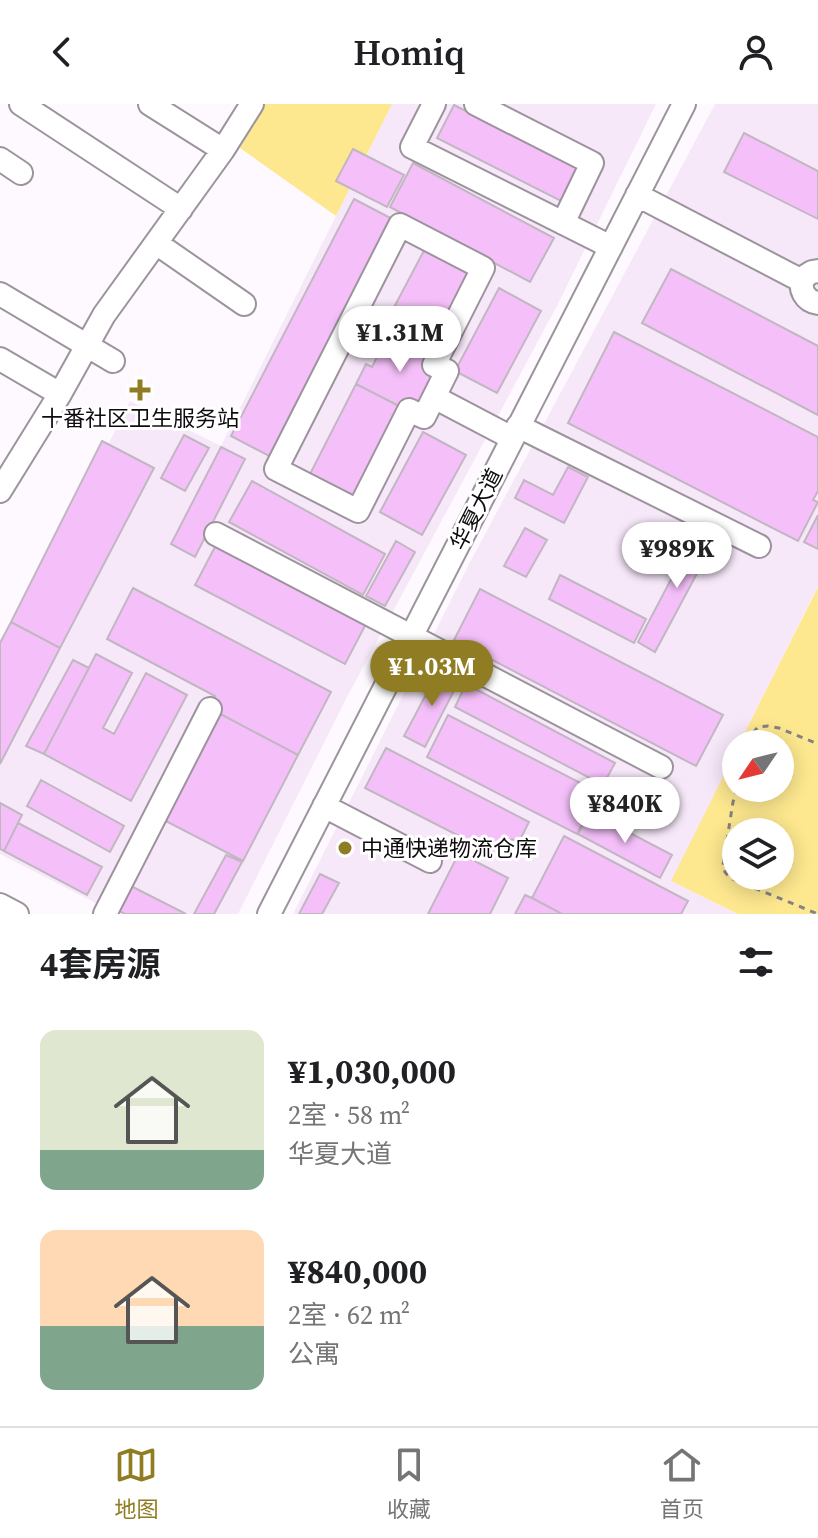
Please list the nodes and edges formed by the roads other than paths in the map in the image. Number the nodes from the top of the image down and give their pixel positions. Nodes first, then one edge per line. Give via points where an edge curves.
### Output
1 (21, 104) edge
2 (150, 104) edge
3 (252, 104) edge
4 (434, 104) edge
5 (476, 104) edge
6 (684, 104) edge
7 (223, 150) junction
8 (0, 159) edge
9 (21, 173) dead end
10 (637, 195) junction
11 (181, 209) junction
12 (563, 223) junction
13 (156, 243) junction
14 (611, 247) junction
15 (810, 276) edge
16 (0, 294) edge
17 (818, 303) edge
18 (244, 304) dead end
19 (87, 346) junction
20 (0, 359) edge
21 (113, 361) dead end
22 (60, 394) junction
23 (434, 397) junction
24 (515, 432) junction
25 (0, 491) edge
26 (216, 534) dead end
27 (759, 546) dead end
28 (411, 636) junction
29 (210, 709) dead end
30 (661, 767) dead end
31 (324, 806) junction
32 (430, 861) dead end
33 (0, 905) edge
34 (17, 914) edge
35 (105, 914) edge
36 (269, 914) edge

1 - 11 street
2 - 7 street
3 - 7 street
4 - 12 street via 412,147
5 - 12 street via 592,163
6 - 10 street, 华夏大道
7 - 11 street
8 - 9 street
10 - 14 street, 华夏大道
10 - 15 street
11 - 13 street
12 - 14 street
13 - 18 street
13 - 19 street
14 - 24 street, 华夏大道
15 - 17 street via 802,288 810,301
16 - 19 street
19 - 21 street
19 - 22 street
20 - 22 street
22 - 25 street
23 - 23 street via 447,371 434,365 483,268 400,225 276,469 358,511 409,410 424,417
23 - 24 street
24 - 27 street
24 - 28 street, 华夏大道
26 - 28 street
28 - 30 street
28 - 31 street, 华夏大道
29 - 35 street
31 - 32 street
31 - 36 street, 华夏大道
33 - 34 street

